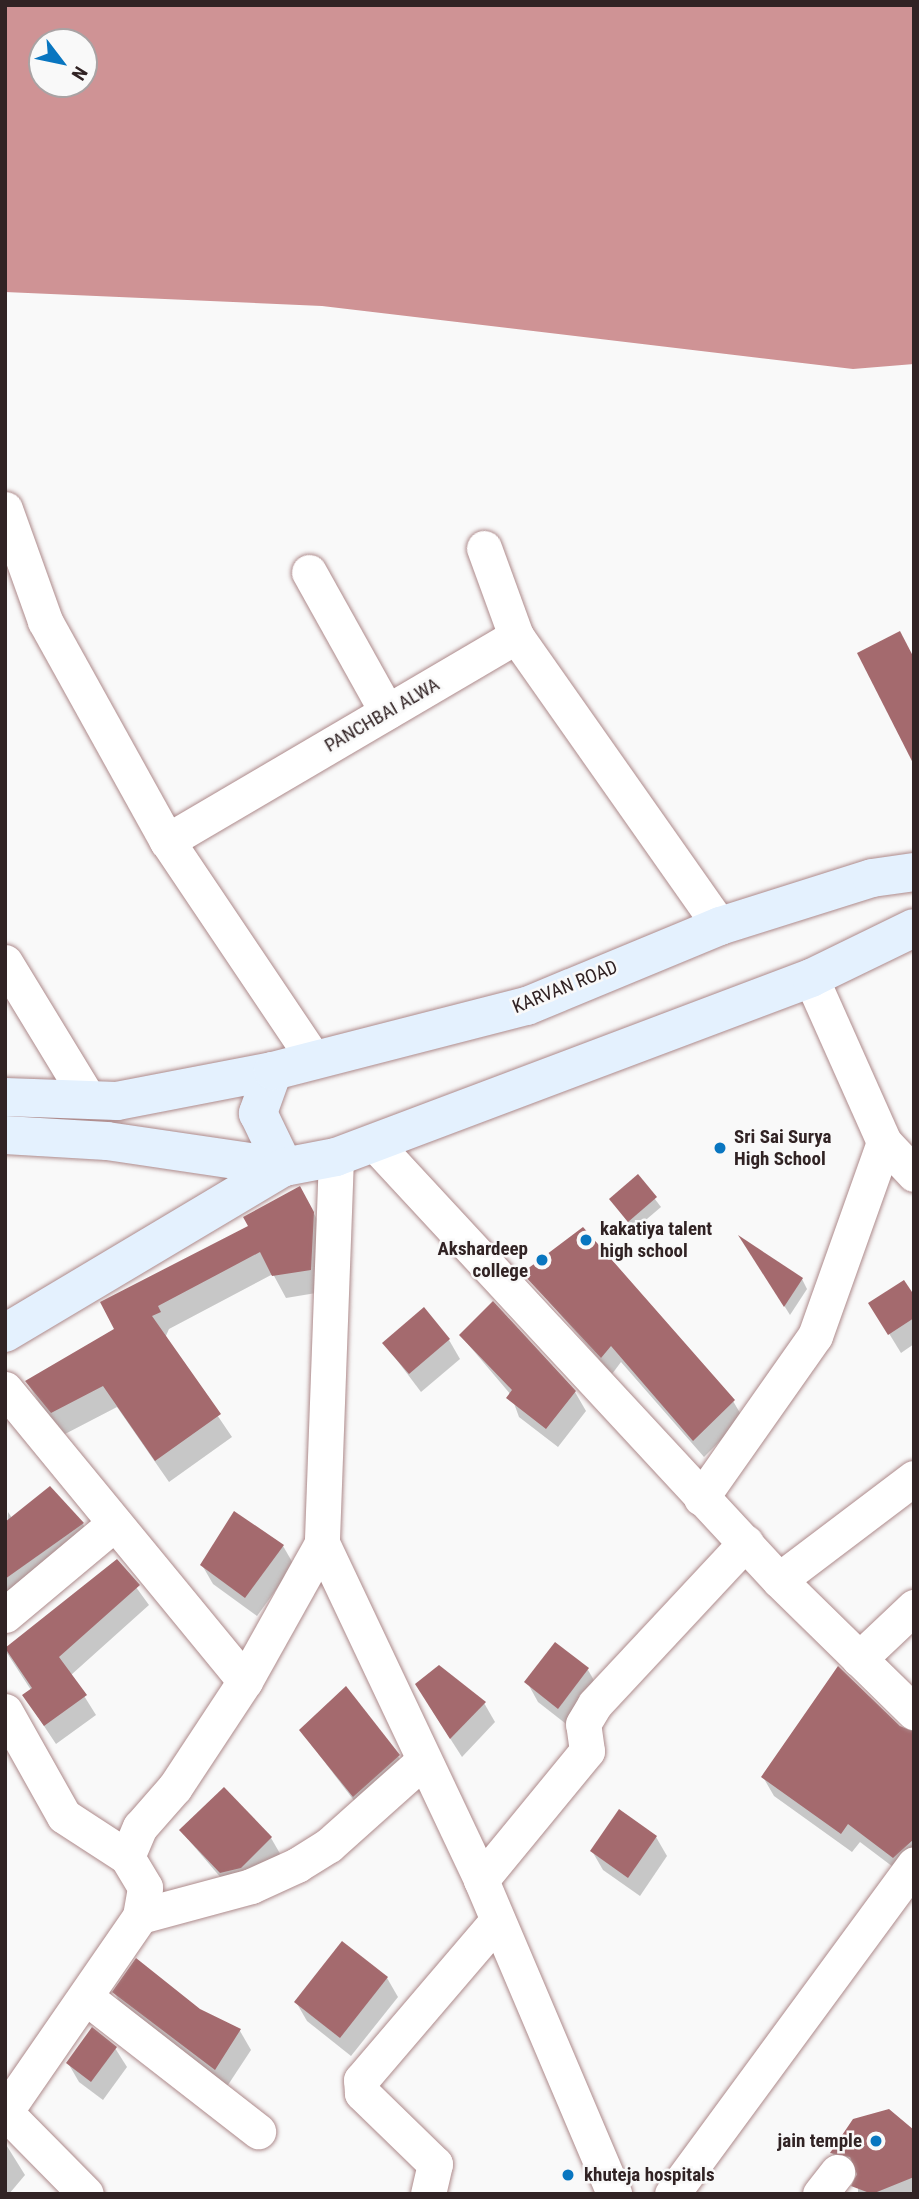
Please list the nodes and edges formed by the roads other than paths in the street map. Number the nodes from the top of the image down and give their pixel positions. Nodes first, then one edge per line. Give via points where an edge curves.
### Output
1 (5, 509) edge
2 (484, 548) dead end
3 (309, 572) dead end
4 (516, 636) junction
5 (387, 712) junction
6 (167, 841) junction
7 (914, 872) edge
8 (720, 926) junction
9 (914, 928) edge
10 (5, 962) edge
11 (811, 978) junction
12 (313, 1058) junction
13 (273, 1071) junction
14 (5, 1097) edge
15 (89, 1100) junction
16 (5, 1135) edge
17 (884, 1142) junction
18 (374, 1143) junction
19 (336, 1157) junction
20 (284, 1167) junction
21 (914, 1174) edge
22 (5, 1333) edge
23 (5, 1389) edge
24 (914, 1478) edge
25 (701, 1498) junction
26 (115, 1523) junction
27 (746, 1542) junction
28 (321, 1543) junction
29 (779, 1580) junction
30 (914, 1606) edge
31 (5, 1615) edge
32 (859, 1658) junction
33 (245, 1681) junction
34 (5, 1712) edge
35 (914, 1712) edge
36 (424, 1760) junction
37 (127, 1857) junction
38 (914, 1864) edge
39 (481, 1880) junction
40 (140, 1916) junction
41 (497, 1921) junction
42 (87, 1998) junction
43 (5, 2112) edge
44 (258, 2131) dead end
45 (86, 2194) edge
46 (428, 2194) edge
47 (614, 2194) edge
48 (672, 2194) edge

1 - 6 street via 44,621
2 - 4 street
3 - 5 street
4 - 5 street, PANCHBAI ALWA
4 - 8 street
5 - 6 street, PANCHBAI ALWA
6 - 12 street
7 - 8 street, KARVAN ROAD via 872,878
8 - 12 street, KARVAN ROAD via 527,1006
9 - 11 street
10 - 15 street
11 - 17 street
11 - 18 street
12 - 13 street, KARVAN ROAD
13 - 15 street, KARVAN ROAD via 117,1101
13 - 20 street via 258,1113
14 - 15 street, KARVAN ROAD
16 - 20 street via 107,1141
17 - 21 street
17 - 25 street via 815,1336
18 - 19 street
18 - 25 street
19 - 20 street
19 - 28 street
20 - 22 street
23 - 26 street
24 - 29 street
25 - 27 street
26 - 31 street
26 - 33 street
27 - 29 street
27 - 39 street via 595,1704 583,1724 587,1751
28 - 33 street
28 - 36 street
29 - 32 street
30 - 32 street
32 - 35 street
33 - 37 street via 175,1787 140,1827
34 - 37 street via 64,1816
36 - 39 street
36 - 40 street via 329,1845 297,1866 251,1886
37 - 40 street via 145,1887
38 - 48 street
39 - 41 street
40 - 42 street
41 - 46 street via 361,2080 362,2093 435,2164
41 - 47 street
42 - 43 street
42 - 44 street
43 - 45 street

